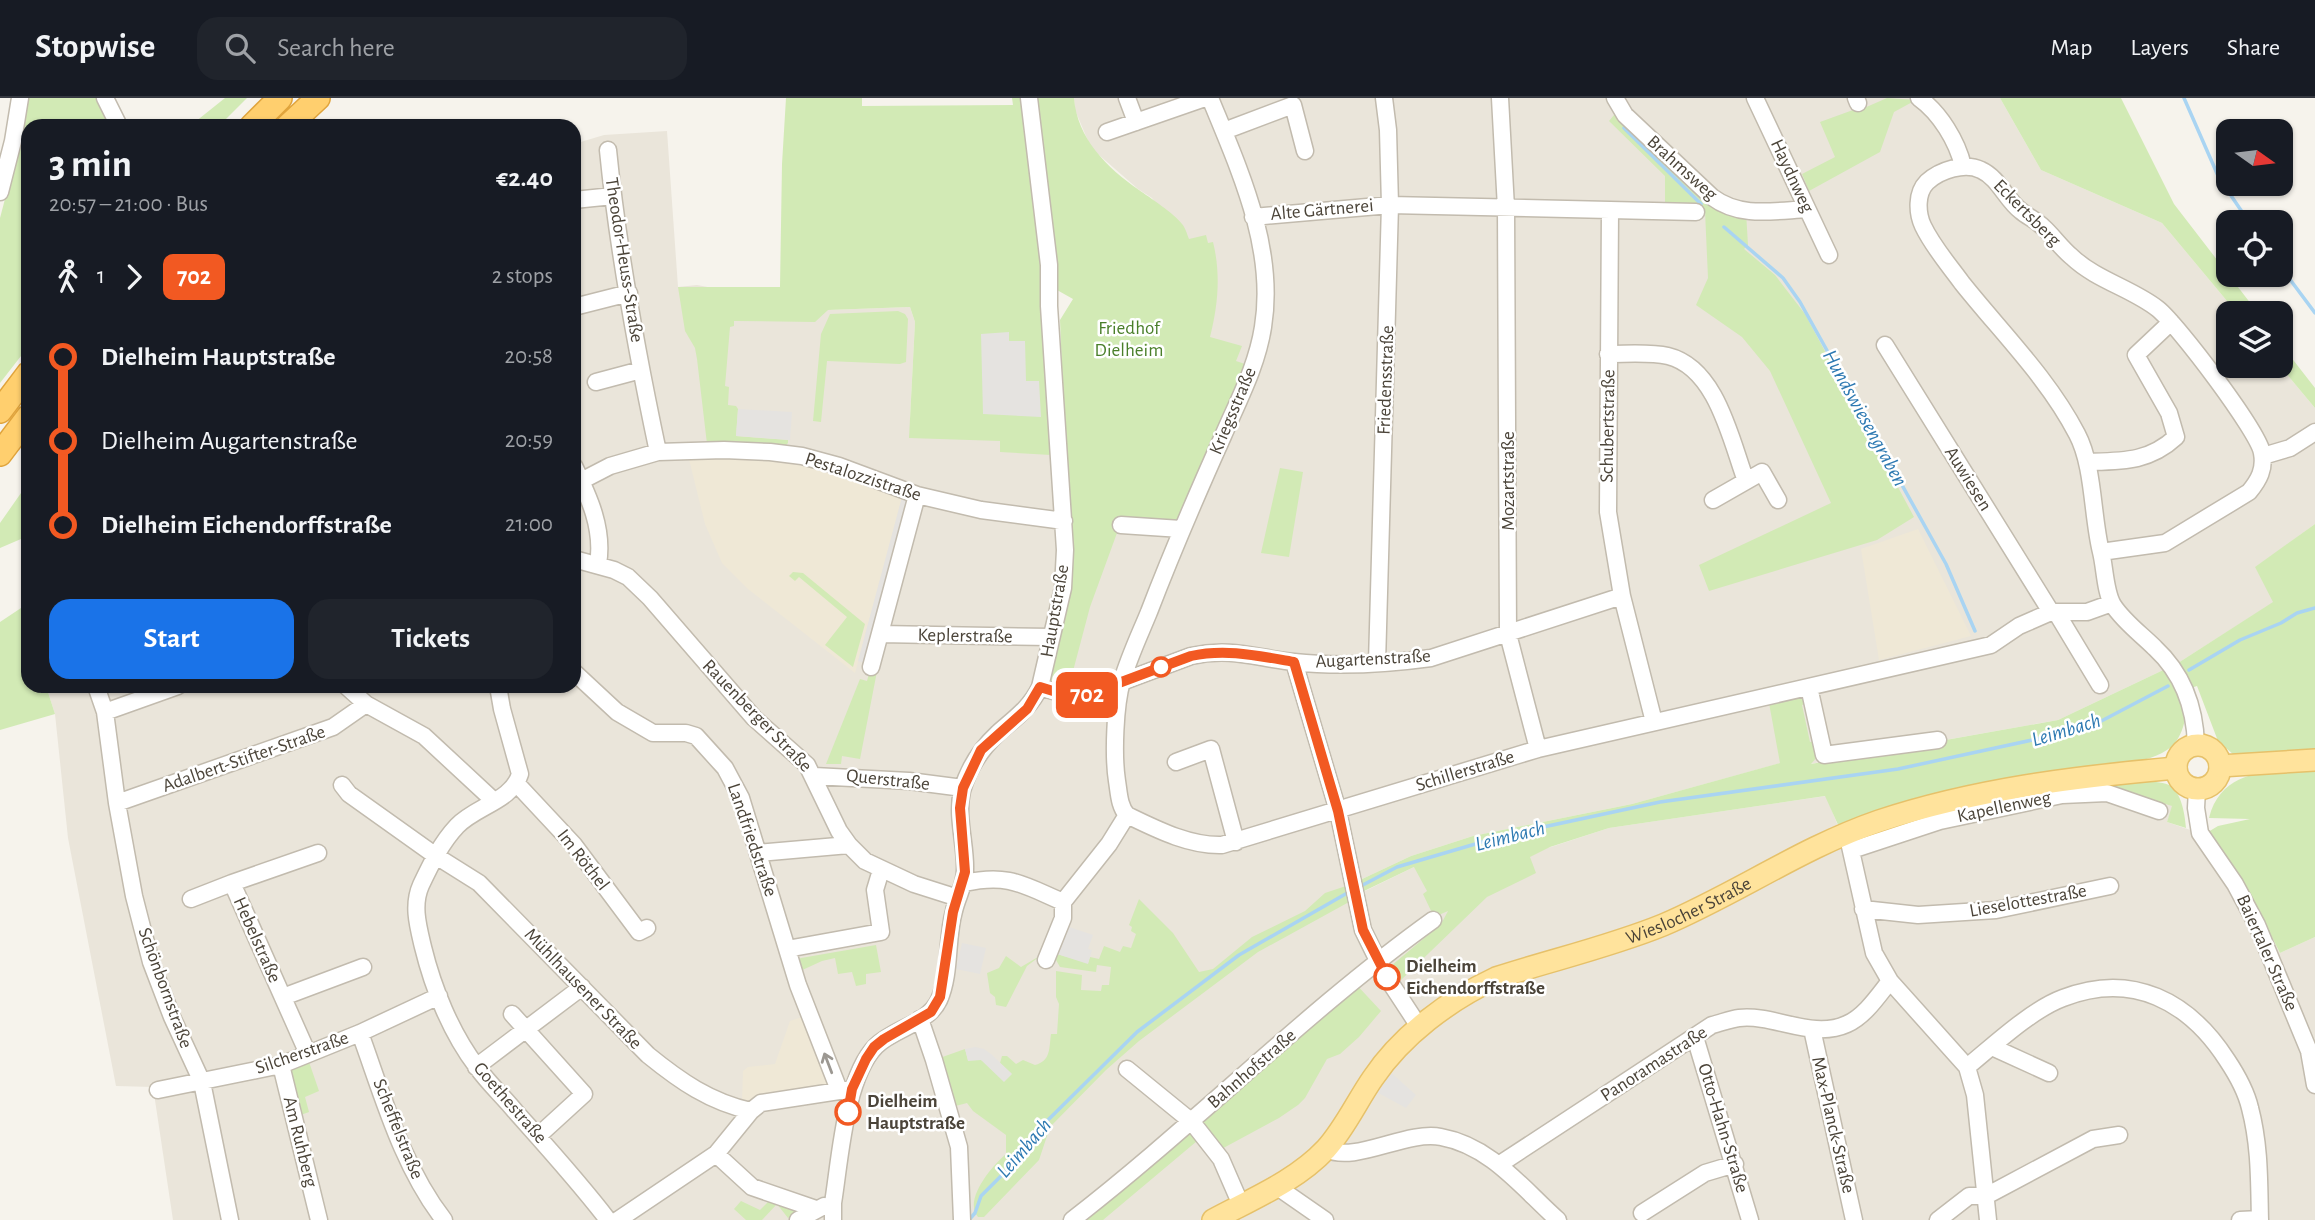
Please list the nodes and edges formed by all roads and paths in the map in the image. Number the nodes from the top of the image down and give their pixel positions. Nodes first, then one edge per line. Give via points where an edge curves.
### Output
1 (20, 98) edge
2 (106, 98) edge
3 (279, 98) edge
4 (318, 98) edge
5 (1029, 98) edge
6 (1127, 98) edge
7 (1205, 98) edge
8 (1210, 98) edge
9 (1384, 98) edge
10 (1500, 98) edge
11 (1615, 98) edge
12 (1755, 98) edge
13 (1919, 98) edge
14 (116, 119) edge
15 (258, 119) edge
16 (296, 119) edge
17 (1136, 122) junction
18 (1224, 131) junction
19 (0, 132) edge
20 (1107, 132) dead end
21 (10, 149) junction
22 (608, 150) dead end
23 (1305, 151) dead end
24 (1963, 166) junction
25 (0, 192) edge
26 (612, 196) junction
27 (581, 199) edge
28 (1390, 205) junction
29 (1506, 208) junction
30 (1807, 209) junction
31 (1610, 211) junction
32 (1696, 212) dead end
33 (1253, 217) junction
34 (1829, 255) dead end
35 (628, 293) junction
36 (581, 305) edge
37 (2171, 322) junction
38 (1885, 345) dead end
39 (1608, 354) junction
40 (641, 370) junction
41 (596, 382) dead end
42 (21, 383) edge
43 (0, 411) edge
44 (21, 426) edge
45 (2315, 432) edge
46 (658, 452) junction
47 (0, 454) edge
48 (2263, 456) junction
49 (2087, 462) junction
50 (581, 473) edge
51 (1746, 481) junction
52 (581, 482) edge
53 (917, 495) junction
54 (1713, 500) dead end
55 (1778, 500) dead end
56 (1064, 521) junction
57 (1121, 525) dead end
58 (1181, 529) junction
59 (2101, 552) junction
60 (581, 560) edge
61 (598, 564) junction
62 (1622, 596) junction
63 (2112, 603) junction
64 (2054, 612) junction
65 (880, 634) junction
66 (1508, 634) junction
67 (1051, 637) junction
68 (1294, 662) junction
69 (1377, 663) junction
70 (871, 667) dead end
71 (581, 679) edge
72 (1122, 682) junction
73 (2100, 685) dead end
74 (1040, 687) junction
75 (1809, 687) junction
76 (98, 693) edge
77 (158, 693) edge
78 (354, 693) edge
79 (499, 693) edge
80 (366, 704) junction
81 (104, 712) junction
82 (1654, 722) junction
83 (1938, 740) dead end
84 (2196, 745) junction
85 (1538, 749) junction
86 (2315, 760) edge
87 (1176, 762) dead end
88 (2220, 766) junction
89 (2176, 768) junction
90 (814, 776) junction
91 (517, 784) junction
92 (342, 785) dead end
93 (963, 788) junction
94 (2197, 789) junction
95 (493, 800) junction
96 (117, 803) junction
97 (1338, 811) junction
98 (2159, 811) dead end
99 (1127, 815) junction
100 (1236, 842) junction
101 (1849, 842) junction
102 (849, 845) junction
103 (318, 853) dead end
104 (758, 853) junction
105 (436, 856) junction
106 (881, 870) junction
107 (232, 883) junction
108 (964, 883) junction
109 (2110, 886) dead end
110 (958, 898) junction
111 (191, 899) dead end
112 (1063, 902) junction
113 (1863, 909) junction
114 (1433, 920) dead end
115 (647, 928) dead end
116 (787, 949) junction
117 (1046, 960) dead end
118 (1377, 961) junction
119 (363, 967) dead end
120 (1890, 981) junction
121 (582, 987) junction
122 (439, 996) junction
123 (283, 997) junction
124 (512, 1014) dead end
125 (920, 1019) junction
126 (1420, 1028) junction
127 (1812, 1029) junction
128 (526, 1031) junction
129 (360, 1032) junction
130 (1695, 1037) junction
131 (1992, 1047) junction
132 (308, 1054) junction
133 (281, 1065) junction
134 (1967, 1066) junction
135 (476, 1067) junction
136 (1127, 1069) dead end
137 (2049, 1073) dead end
138 (202, 1082) junction
139 (2315, 1085) edge
140 (158, 1090) dead end
141 (845, 1090) junction
142 (751, 1111) junction
143 (1192, 1122) junction
144 (2119, 1135) dead end
145 (538, 1136) junction
146 (1326, 1149) junction
147 (716, 1154) junction
148 (1500, 1164) junction
149 (1735, 1164) junction
150 (1276, 1186) junction
151 (1986, 1196) junction
152 (833, 1203) junction
153 (1241, 1205) junction
154 (816, 1209) junction
155 (1642, 1213) dead end
156 (961, 1219) edge
157 (2260, 1219) edge
158 (230, 1220) edge
159 (319, 1220) edge
160 (444, 1220) edge
161 (608, 1220) edge
162 (618, 1220) edge
163 (798, 1220) edge
164 (833, 1220) edge
165 (1072, 1220) edge
166 (1213, 1220) edge
167 (1325, 1220) edge
168 (1559, 1220) edge
169 (1750, 1220) edge
170 (1854, 1220) edge
171 (1938, 1220) edge
172 (1988, 1220) edge
173 (2240, 1220) edge

1 - 21 street
2 - 14 street
3 - 15 highway
4 - 16 highway
5 - 56 street, Hauptstraße via 1049,265
6 - 17 street
7 - 17 street
8 - 18 street, Kriegsstraße
9 - 28 street, Friedensstraße
10 - 29 street, Mozartstraße
11 - 30 street, Brahmsweg via 1625,115 1728,208 1746,212
12 - 30 street, Haydnweg
13 - 24 street via 1936,113
17 - 20 street
18 - 23 street via 1293,104
18 - 33 street, Kriegsstraße
19 - 21 street
21 - 25 street
22 - 26 street, Theodor-Heuss-Straße
24 - 37 street, Eckertsberg via 1993,178 2073,259 2156,308
24 - 49 street via 1927,183 1918,201 1922,225 1974,298 2043,380 2079,437
26 - 27 street
26 - 35 street, Theodor-Heuss-Straße
28 - 29 street
28 - 33 street, Alte Gärtnerei
28 - 69 street, Friedensstraße
29 - 31 street
29 - 66 street, Mozartstraße
30 - 34 street, Haydnweg
31 - 32 street
31 - 39 street, Schubertstraße
33 - 58 street, Kriegsstraße via 1265,292 1258,353
35 - 36 street
35 - 40 street, Theodor-Heuss-Straße
37 - 48 street, Eckertsberg via 2250,429
37 - 49 street via 2136,355 2169,413 2176,437 2140,459
38 - 64 street, Auwiesen
39 - 51 street via 1666,356 1695,370 1718,405
39 - 62 street, Schubertstraße via 1608,512
40 - 41 street, Theodor-Heuss-Straße
40 - 46 street, Theodor-Heuss-Straße
42 - 43 highway
44 - 47 highway
45 - 48 street via 2290,448
46 - 50 street, Pestalozzistraße
46 - 53 street, Pestalozzistraße via 724,450 802,456
48 - 59 street via 2259,480 2249,492 2180,536 2152,546
49 - 59 street
51 - 54 street
51 - 55 street via 1762,472
52 - 61 street via 599,533
53 - 56 street, Pestalozzistraße via 981,510
53 - 65 street
56 - 67 street, Hauptstraße via 1063,588
57 - 58 street
58 - 72 street, Kriegsstraße
59 - 63 street
60 - 61 street, Rauenberger Straße
61 - 90 street, Rauenberger Straße via 628,578 650,598 754,718
62 - 66 street, Augartenstraße
62 - 82 street, Schubertstraße
63 - 64 street, Schillerstraße via 2087,612
63 - 84 street via 2183,683 2194,717
64 - 73 street, Auwiesen
64 - 75 street, Schillerstraße via 2019,626 1991,645
65 - 67 street, Keplerstraße
65 - 70 street
66 - 69 street, Augartenstraße via 1431,658
66 - 85 street, Mozartstraße
67 - 74 street, Hauptstraße
68 - 69 street, Augartenstraße
68 - 72 street, Augartenstraße via 1210,652
68 - 97 street
71 - 104 street, Landfriedstraße via 611,709 648,731 686,733 700,739 735,783
72 - 74 street, Augartenstraße via 1084,696
72 - 99 street via 1115,759 1120,804
74 - 93 street, Hauptstraße via 1027,709 981,750
75 - 82 street, Schillerstraße
75 - 83 street via 1824,755
76 - 81 street, Schönbornstraße
77 - 81 street
78 - 80 street
79 - 91 street via 520,774
80 - 95 street via 424,736
80 - 96 street, Adalbert-Stifter-Straße via 333,727
81 - 96 street, Schönbornstraße
82 - 85 street, Schillerstraße
84 - 88 main road via 2215,753
84 - 89 main road via 2180,755
85 - 97 street, Schillerstraße
86 - 88 main road
87 - 100 street via 1211,750
88 - 94 main road via 2216,780
89 - 94 main road via 2181,780
89 - 101 main road, Wieslocher Straße via 1993,790 1936,804
90 - 93 street, Querstraße
90 - 102 street, Rauenberger Straße
91 - 95 street, Goethestraße
91 - 115 street, Im Röthel via 574,845 639,932
92 - 105 street, Mühlhausener Straße
93 - 108 street, Hauptstraße
94 - 139 street, Baiertaler Straße via 2200,833 2258,925 2309,1051
95 - 105 street, Goethestraße via 458,825
96 - 138 street, Schönbornstraße via 151,962
97 - 100 street, Schillerstraße
97 - 118 street via 1365,937
98 - 101 street, Kapellenweg via 2107,793 2062,794
99 - 100 street, Schillerstraße via 1201,844
99 - 112 street
101 - 113 street
101 - 126 main road, Wieslocher Straße via 1662,925 1496,978 1457,998
102 - 104 street
102 - 106 street, Rauenberger Straße
103 - 107 street, Hebelstraße
104 - 116 street, Landfriedstraße
105 - 121 street, Mühlhausener Straße via 479,883
105 - 122 street, Goethestraße via 419,888 415,918
106 - 110 street, Rauenberger Straße
106 - 116 street via 875,890 881,932
107 - 111 street, Hebelstraße
107 - 123 street, Hebelstraße
108 - 110 street, Hauptstraße
108 - 112 street via 988,877 1009,880
109 - 113 street, Lieselottestraße via 1982,911 1918,915
110 - 125 street, Hauptstraße via 940,997
112 - 117 street via 1063,918
113 - 120 street via 1874,953
114 - 118 street, Bahnhofstraße
141 -> 116 street, Landfriedstraße via 818,1036
118 - 126 street
118 - 143 street, Bahnhofstraße
119 - 123 street, Hebelstraße
120 - 127 street, Panoramastraße via 1849,1023
120 - 134 street
121 - 128 street
121 - 142 street, Mühlhausener Straße via 678,1079 703,1095
122 - 129 street, Silcherstraße
122 - 135 street, Goethestraße
123 - 132 street, Hebelstraße
124 - 128 street
125 - 141 street, Hauptstraße via 874,1047
125 - 156 street via 958,1147
126 - 146 main road, Wieslocher Straße via 1374,1076
127 - 130 street, Panoramastraße via 1739,1018 1712,1025
127 - 170 street, Max-Planck-Straße
128 - 135 street
128 - 145 street via 584,1094
129 - 132 street, Silcherstraße
129 - 160 street, Scheffelstraße via 412,1168
130 - 148 street, Panoramastraße
130 - 149 street, Otto-Hahn-Straße
131 - 134 street
131 - 137 street
131 - 157 street via 2041,1009 2089,990 2140,992 2178,1007 2217,1044 2250,1106 2258,1150
132 - 133 street, Silcherstraße
133 - 138 street, Silcherstraße
133 - 159 street, Am Ruhberg
134 - 151 street via 1975,1095
135 - 145 street, Goethestraße
136 - 143 street
138 - 140 street, Silcherstraße
138 - 158 street, Schönbornstraße
141 - 142 street via 761,1103
141 - 152 street, Hauptstraße
142 - 147 street
143 - 153 street via 1221,1159
143 - 165 street, Bahnhofstraße
144 - 151 street via 2093,1139
145 - 161 street, Goethestraße
146 - 148 street via 1344,1154 1423,1135 1443,1137
146 - 150 main road, Wieslocher Straße
147 - 154 street via 752,1187
147 - 162 street
148 - 168 street
149 - 155 street via 1705,1173
149 - 169 street, Otto-Hahn-Straße
150 - 153 main road, Wieslocher Straße
150 - 167 street
151 - 171 street via 1969,1196
151 - 172 street
152 - 154 street
152 - 164 street, Hauptstraße
153 - 166 main road, Wieslocher Straße
154 - 163 street
157 - 173 street

